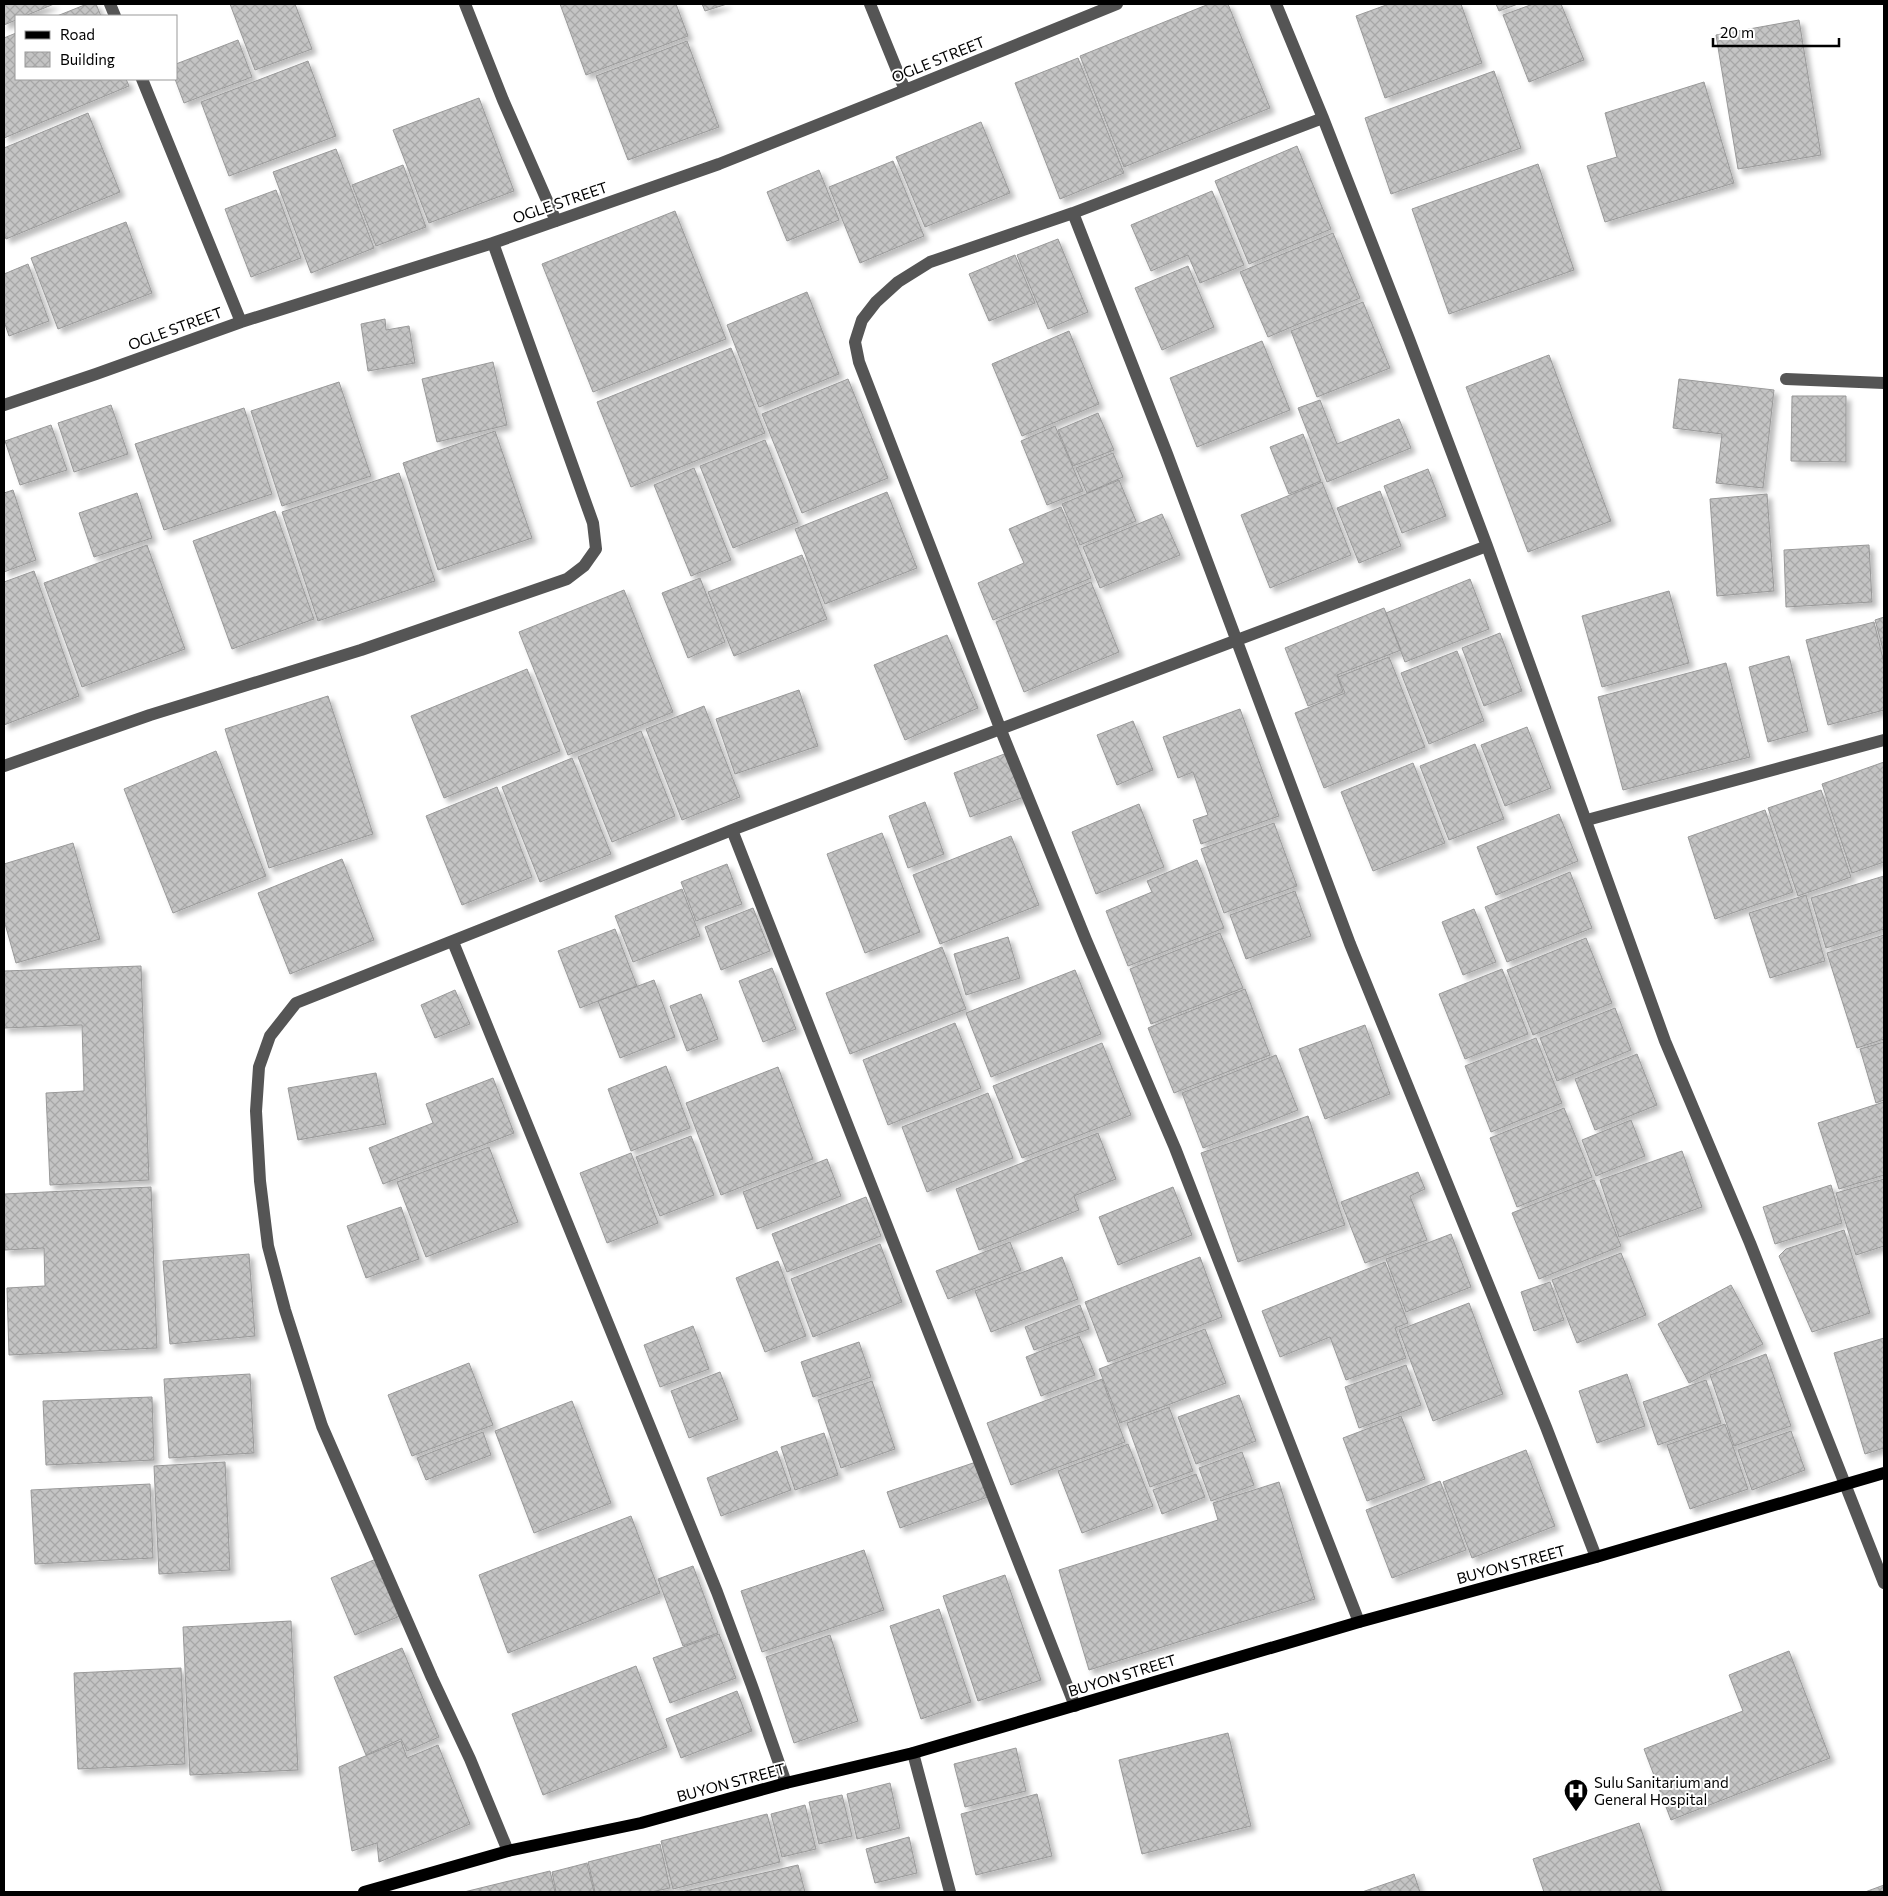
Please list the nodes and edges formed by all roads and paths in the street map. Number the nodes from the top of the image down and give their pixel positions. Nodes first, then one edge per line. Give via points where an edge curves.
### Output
1 (465, 4) edge
2 (870, 4) edge
3 (1117, 4) edge
4 (1276, 4) edge
5 (142, 80) edge
6 (905, 90) junction
7 (1323, 118) junction
8 (1073, 213) junction
9 (556, 221) junction
10 (493, 243) junction
11 (241, 322) junction
12 (1786, 379) dead end
13 (1884, 383) edge
14 (4, 405) edge
15 (1487, 546) junction
16 (1237, 640) junction
17 (1000, 728) junction
18 (1884, 740) edge
19 (4, 766) edge
20 (1587, 820) junction
21 (732, 830) junction
22 (453, 942) junction
23 (1884, 1473) edge
24 (1846, 1485) junction
25 (1596, 1557) junction
26 (1884, 1583) edge
27 (1359, 1622) junction
28 (1074, 1706) junction
29 (913, 1753) junction
30 (786, 1783) junction
31 (508, 1851) junction
32 (364, 1892) edge
33 (950, 1892) edge

1 - 9 street
2 - 6 street
3 - 6 street, OGLE STREET
4 - 7 street
5 - 11 street
6 - 9 street, OGLE STREET via 719,164
7 - 8 street
7 - 15 street
8 - 16 street
8 - 17 street via 930,262 898,282 876,302 862,320 855,342 859,362
9 - 10 street, OGLE STREET
10 - 11 street, OGLE STREET
10 - 19 street via 593,523 596,549 584,566 567,579
11 - 14 street, OGLE STREET
12 - 13 street
15 - 16 street
15 - 20 street
16 - 17 street
16 - 25 street via 1350,944
17 - 21 street
17 - 27 street via 1175,1148
18 - 20 street
20 - 24 street via 1665,1040 1754,1252
21 - 22 street
21 - 28 street
22 - 30 street via 717,1592
22 - 31 street via 296,1003 270,1036 259,1067 256,1111 259,1172 268,1246 322,1426
23 - 24 main road, BUYON STREET
24 - 25 main road, BUYON STREET
24 - 26 street
25 - 27 main road, BUYON STREET
27 - 28 main road, BUYON STREET
28 - 29 main road, BUYON STREET
29 - 30 main road, BUYON STREET
29 - 33 street
30 - 31 main road, BUYON STREET via 641,1824
31 - 32 main road, BUYON STREET

